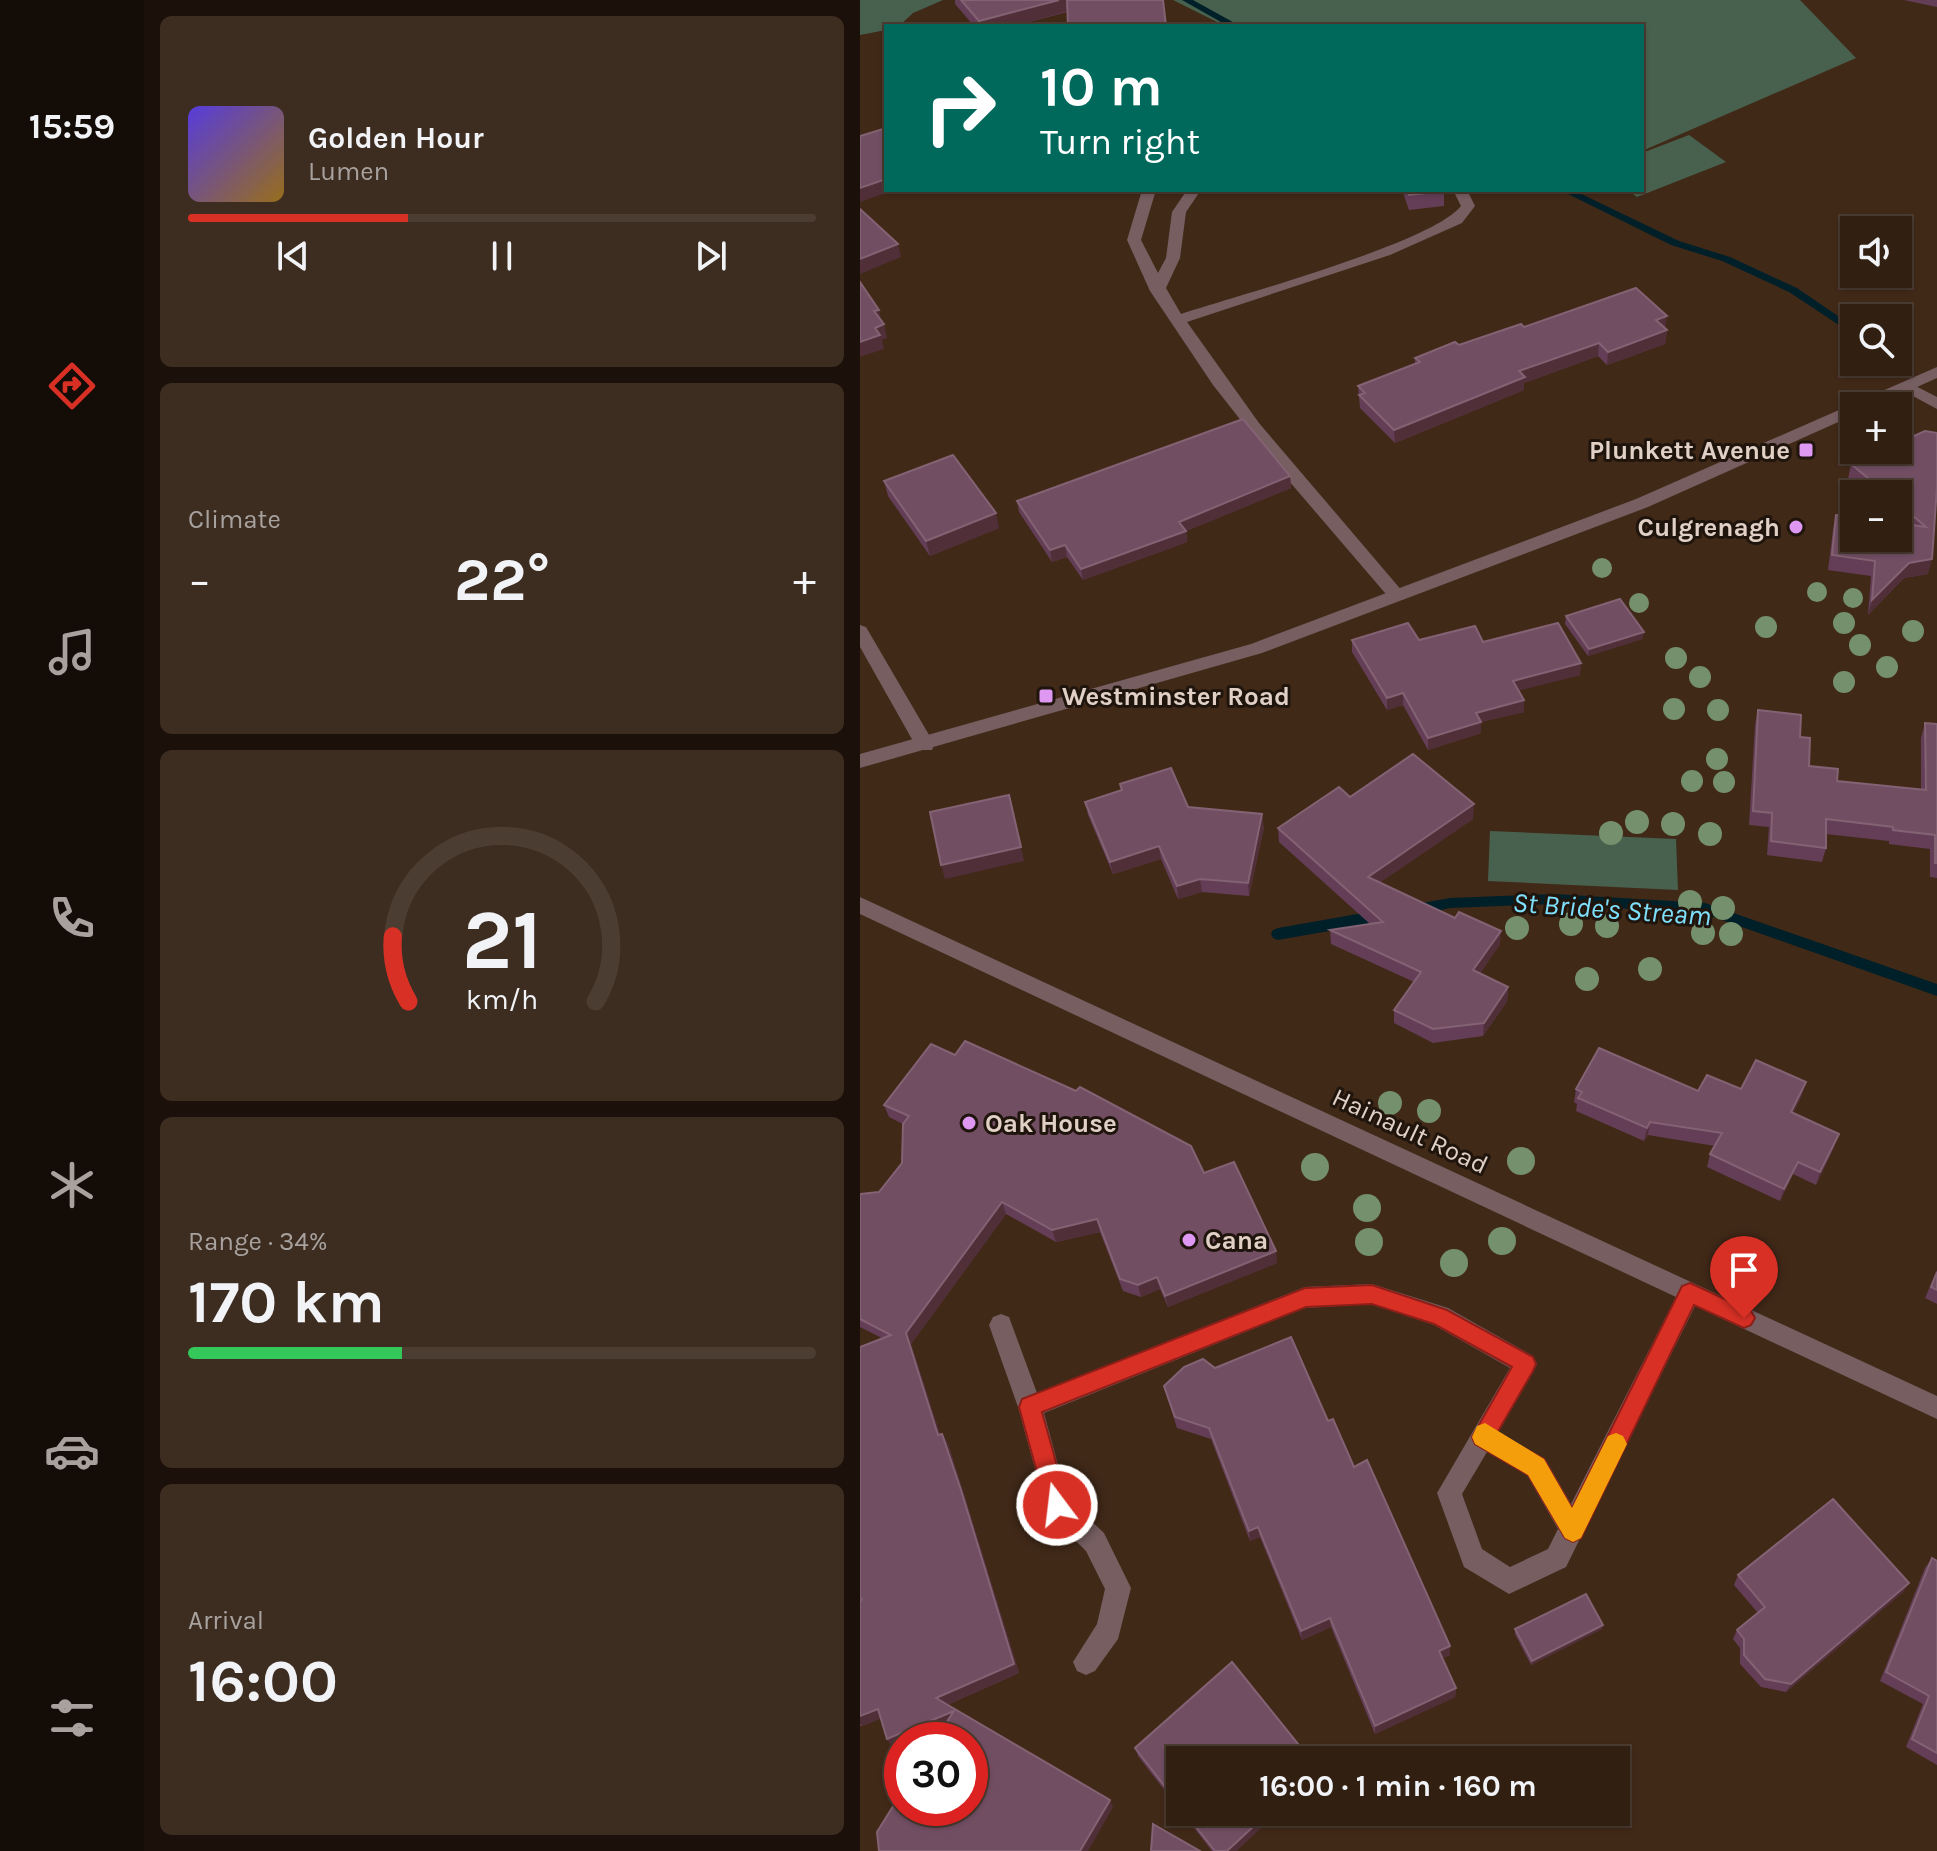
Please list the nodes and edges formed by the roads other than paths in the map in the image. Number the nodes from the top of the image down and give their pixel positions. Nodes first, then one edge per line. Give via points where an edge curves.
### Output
1 (1148, 192) edge
2 (1193, 192) edge
3 (1461, 192) edge
4 (1157, 291) junction
5 (1178, 320) junction
6 (1937, 372) edge
7 (1906, 386) junction
8 (1892, 392) edge
9 (1937, 404) edge
10 (1840, 415) edge
11 (1397, 596) junction
12 (860, 631) edge
13 (925, 745) junction
14 (860, 761) edge
15 (860, 905) edge
16 (1690, 1293) junction
17 (1001, 1325) dead end
18 (1030, 1407) junction
19 (1937, 1408) edge
20 (1483, 1437) junction
21 (1573, 1531) junction
22 (1086, 1662) dead end

1 - 4 street via 1134,240
2 - 4 street via 1179,212 1173,258
3 - 5 street via 1468,206 1457,220 1385,252
4 - 5 street
5 - 11 street via 1280,456
6 - 7 street
7 - 8 street
7 - 9 street
10 - 11 street via 1642,503
11 - 13 street via 1256,649
12 - 13 street
13 - 14 street
15 - 16 street, Hainault Road
16 - 19 street, Hainault Road
16 - 21 street
17 - 18 street
18 - 20 street via 1305,1298 1372,1294 1440,1316 1525,1364
18 - 22 street via 1057,1505 1095,1542 1118,1588 1109,1630
20 - 21 street via 1536,1467
20 - 21 street via 1449,1493 1473,1558 1509,1581 1557,1558

